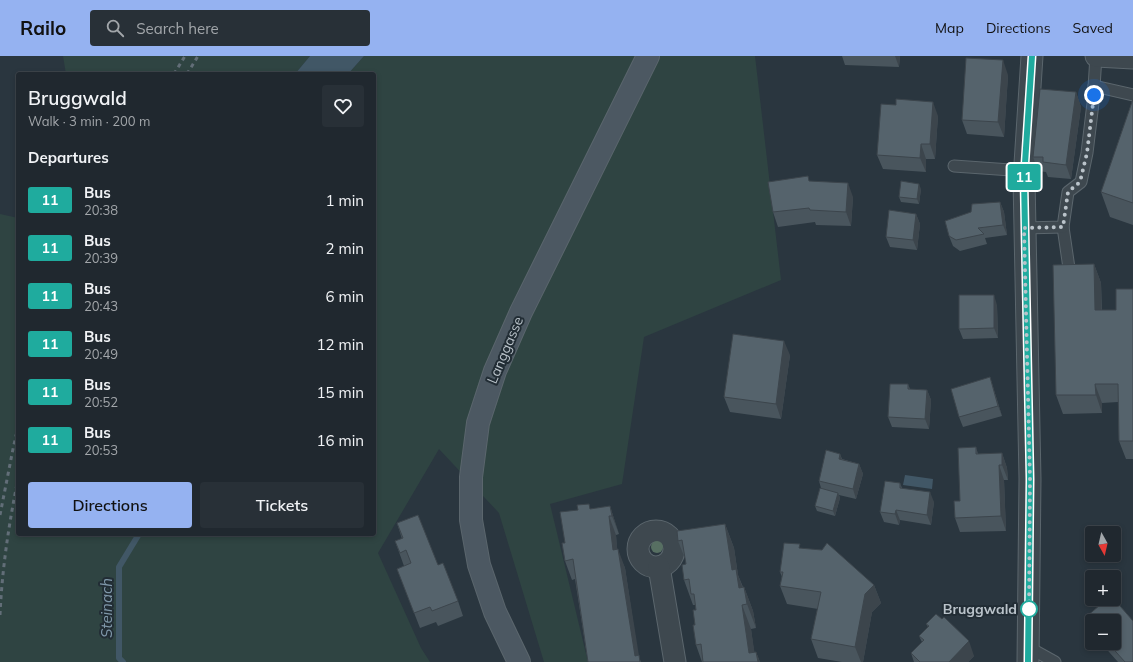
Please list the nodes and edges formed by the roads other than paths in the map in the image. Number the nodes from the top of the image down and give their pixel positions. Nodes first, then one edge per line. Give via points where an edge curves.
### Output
1 (648, 56) edge
2 (1032, 56) edge
3 (1096, 56) edge
4 (1133, 58) edge
5 (1094, 86) junction
6 (1133, 94) edge
7 (954, 166) dead end
8 (1024, 171) junction
9 (1063, 227) junction
10 (1024, 228) junction
11 (1069, 268) edge
12 (659, 567) dead end
13 (1028, 655) edge
14 (519, 662) edge
15 (675, 662) edge
16 (1055, 662) edge

1 - 14 main road, Langgasse via 521,312 495,371 478,423 471,477 471,520 479,565 495,612
2 - 8 street
3 - 4 street
3 - 5 lane
5 - 6 lane
5 - 9 lane via 1084,168 1080,182 1068,192
7 - 8 lane
8 - 10 street
9 - 10 lane
9 - 11 lane
10 - 13 street via 1030,479
12 - 15 street
13 - 16 lane

